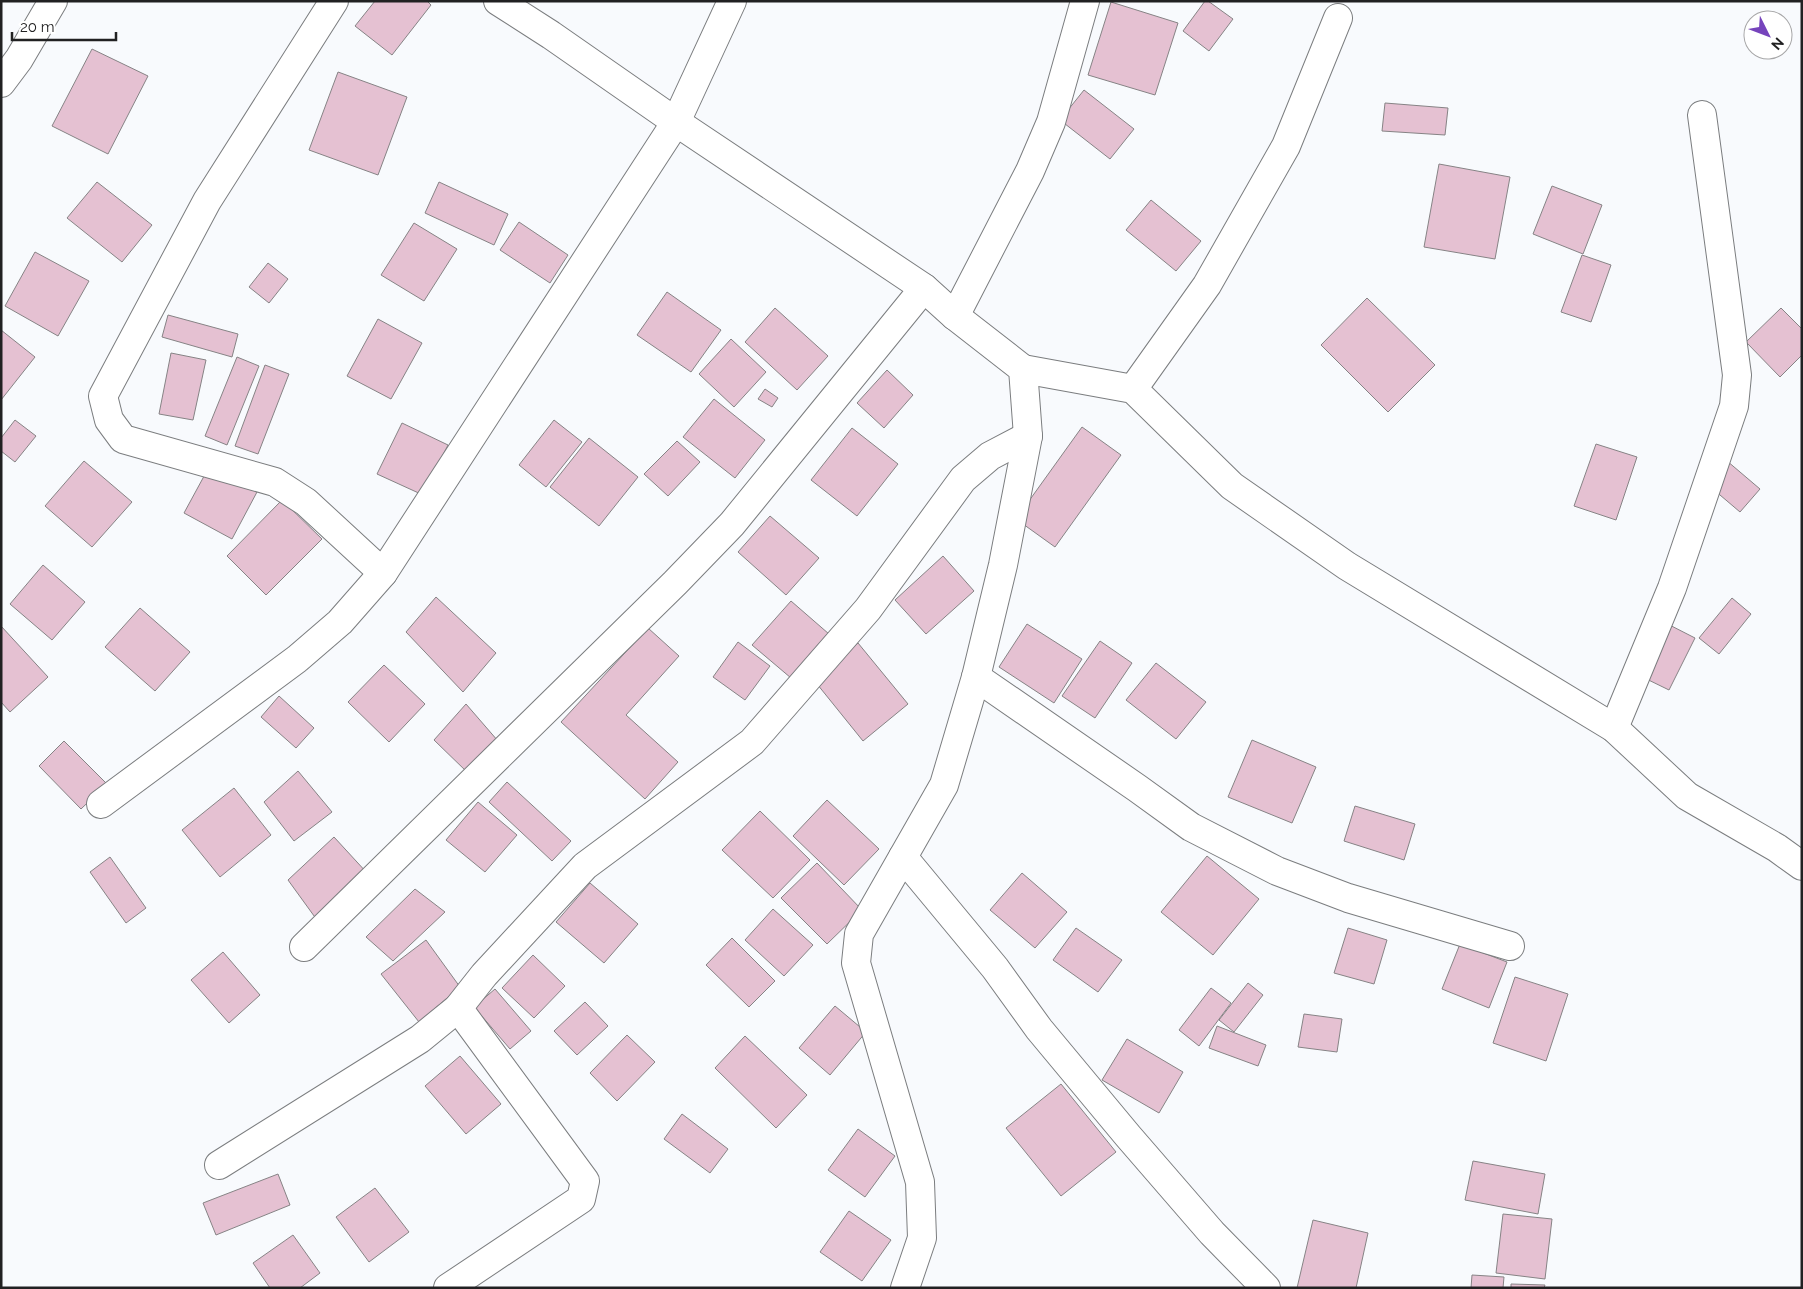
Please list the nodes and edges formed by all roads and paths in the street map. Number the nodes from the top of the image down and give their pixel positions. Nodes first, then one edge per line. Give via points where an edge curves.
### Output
1 (53, 1) edge
2 (334, 1) edge
3 (498, 1) edge
4 (732, 1) edge
5 (1085, 1) edge
6 (1338, 18) dead end
7 (1, 83) edge
8 (1702, 115) dead end
9 (676, 122) junction
10 (924, 288) junction
11 (955, 316) junction
12 (1023, 369) junction
13 (1133, 389) junction
14 (1028, 436) junction
15 (383, 573) junction
16 (976, 677) junction
17 (1614, 728) junction
18 (101, 804) dead end
19 (903, 857) junction
20 (1802, 866) edge
21 (1510, 946) dead end
22 (304, 947) dead end
23 (458, 1008) junction
24 (219, 1165) dead end
25 (906, 1287) edge
26 (448, 1288) edge
27 (1266, 1288) edge

1 - 7 street
2 - 15 street via 207,201 103,396 109,420 123,439 275,482 306,502
3 - 9 street
4 - 9 street
5 - 11 street via 1051,122 1030,171
6 - 13 street via 1286,146 1208,285
8 - 17 street via 1737,375 1734,406 1672,588
9 - 10 street
9 - 15 street
10 - 11 street
10 - 22 street via 732,524
11 - 12 street
12 - 13 street
12 - 14 street
13 - 17 street via 1240,492 1348,566
14 - 16 street via 1003,565
14 - 23 street via 990,456 963,479 868,610 752,742 585,866 484,975
15 - 18 street via 340,622 297,659
16 - 19 street via 944,785
16 - 21 street via 1191,827 1277,871 1348,898
17 - 20 street via 1687,796
19 - 25 street via 860,934 856,963 920,1182 922,1238
19 - 27 street via 1128,1136 1212,1233
23 - 24 street via 420,1039
23 - 26 street via 585,1181 581,1199

